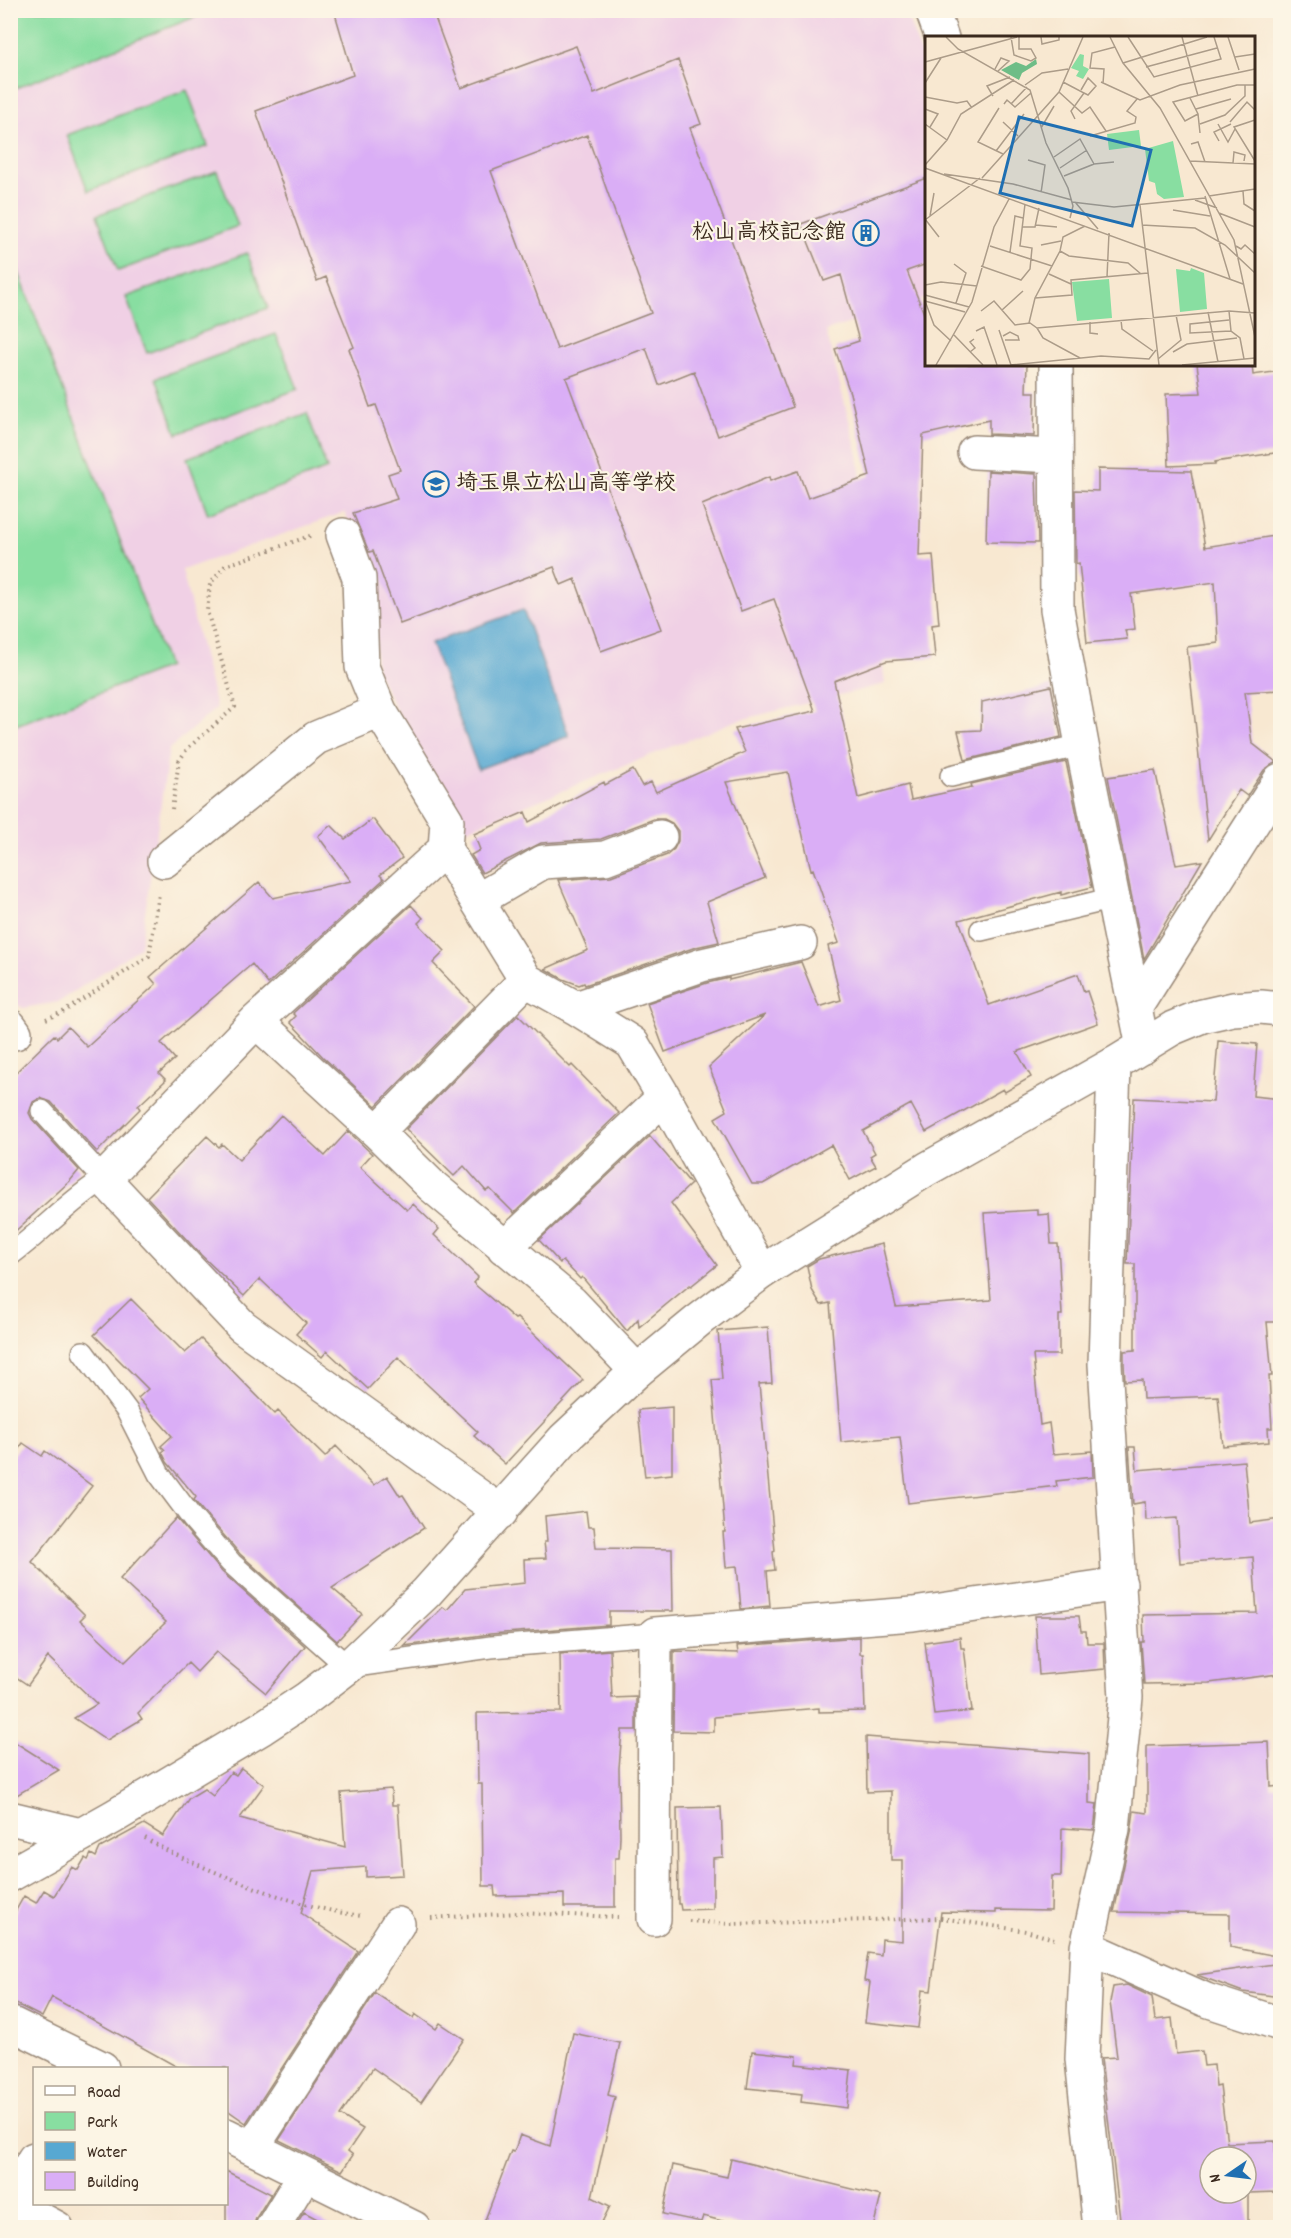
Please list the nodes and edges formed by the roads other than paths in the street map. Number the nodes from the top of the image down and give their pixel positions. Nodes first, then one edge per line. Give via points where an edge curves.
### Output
1 (932, 10) edge
2 (941, 36) edge
3 (1056, 366) edge
4 (974, 452) dead end
5 (1055, 456) junction
6 (343, 535) road end
7 (380, 711) junction
8 (1082, 745) junction
9 (951, 776) dead end
10 (1281, 780) edge
11 (660, 837) dead end
12 (445, 849) junction
13 (164, 861) dead end
14 (1114, 898) junction
15 (478, 900) junction
16 (981, 930) dead end
17 (800, 943) dead end
18 (526, 980) junction
19 (576, 1008) junction
20 (1135, 1008) junction
21 (1281, 1009) edge
22 (256, 1021) junction
23 (1143, 1047) junction
24 (1114, 1064) junction
25 (664, 1097) junction
26 (42, 1111) dead end
27 (377, 1132) junction
28 (104, 1179) junction
29 (504, 1248) junction
30 (10, 1255) edge
31 (762, 1272) junction
32 (83, 1352) dead end
33 (637, 1371) junction
34 (501, 1512) junction
35 (1120, 1584) junction
36 (655, 1634) junction
37 (348, 1667) junction
38 (10, 1818) edge
39 (81, 1835) junction
40 (10, 1875) edge
41 (654, 1918) road end
42 (398, 1924) road end
43 (1087, 1947) junction
44 (10, 2023) edge
45 (1281, 2024) edge
46 (92, 2066) edge
47 (239, 2142) edge
48 (33, 2161) edge
49 (305, 2175) junction
50 (10, 2203) edge
51 (57, 2228) edge
52 (272, 2228) edge
53 (414, 2228) edge
54 (1100, 2228) edge

1 - 2 street
3 - 5 street
4 - 5 street
5 - 8 street via 1057,609
6 - 7 street via 358,579 362,667
7 - 12 street via 447,821
7 - 13 street via 316,738
8 - 9 lane
8 - 14 street
10 - 20 street
11 - 15 street via 604,858 543,862
12 - 15 street
12 - 22 street
14 - 16 lane
14 - 20 street
15 - 18 street
17 - 19 street via 702,964
18 - 19 street
18 - 27 street
19 - 25 street via 632,1043
20 - 23 street
21 - 23 street via 1233,1009 1202,1016
22 - 27 street
22 - 28 street
23 - 24 street
24 - 31 street via 927,1169
24 - 35 street via 1105,1364
25 - 29 street
25 - 31 street
26 - 28 lane
27 - 29 street
28 - 30 lane
28 - 34 street via 242,1326
29 - 33 street via 571,1302
31 - 33 street
32 - 37 lane via 127,1411 159,1474 192,1518 231,1563
33 - 34 street via 564,1439
34 - 37 street via 426,1593
35 - 36 street via 913,1614
35 - 43 street via 1126,1697 1113,1829
36 - 37 lane via 491,1647
36 - 41 street
37 - 39 street via 262,1728
38 - 39 street
39 - 40 street
42 - 47 street
43 - 45 street via 1206,2000
43 - 54 street via 1082,2059
44 - 46 street
47 - 49 street
48 - 50 street
49 - 52 street
49 - 53 street
50 - 51 street

